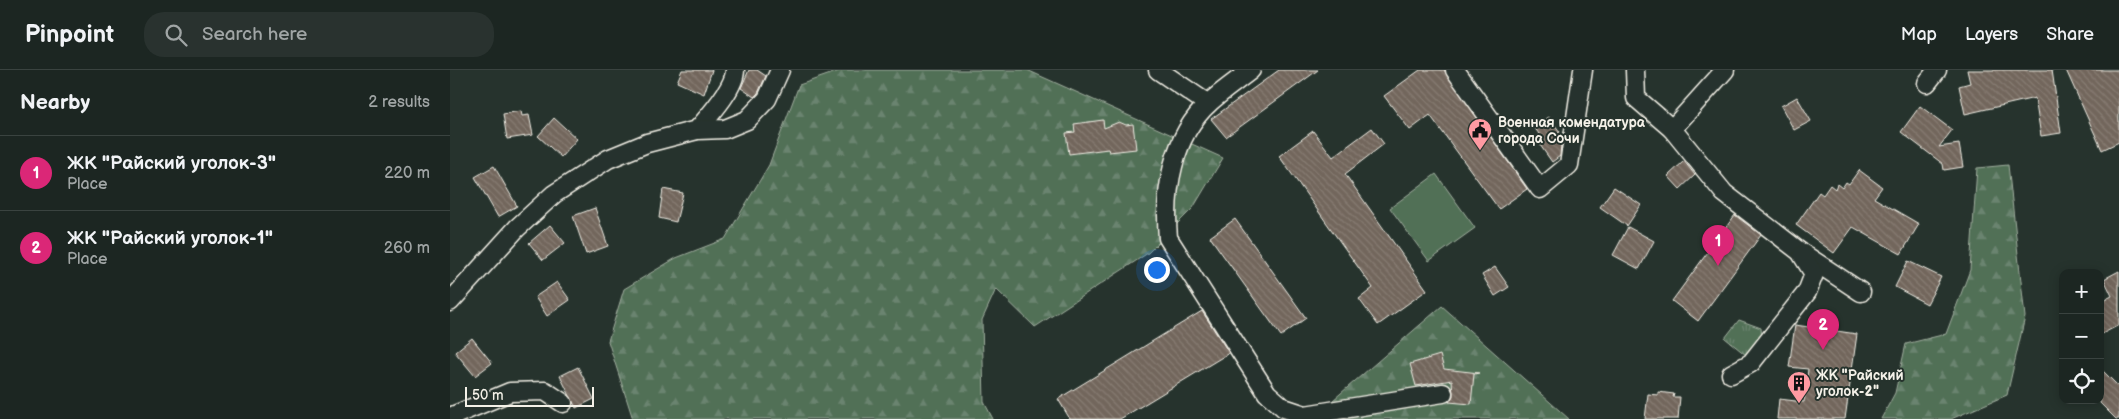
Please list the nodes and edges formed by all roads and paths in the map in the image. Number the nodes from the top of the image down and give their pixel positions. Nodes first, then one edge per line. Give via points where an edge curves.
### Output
1 (735, 70) edge
2 (780, 70) edge
3 (1158, 70) edge
4 (1251, 70) edge
5 (1455, 70) edge
6 (1583, 70) edge
7 (1635, 70) edge
8 (1725, 70) edge
9 (1208, 104) junction
10 (1672, 129) junction
11 (697, 130) junction
12 (1799, 251) junction
13 (1861, 292) dead end
14 (450, 302) edge
15 (1731, 374) dead end
16 (1443, 394) dead end
17 (563, 403) dead end
18 (450, 417) edge

1 - 11 street via 735,78
2 - 11 street via 768,99 747,120 724,129
3 - 9 street
4 - 9 street
5 - 6 street via 1540,189 1569,165
7 - 10 street via 1636,98
8 - 10 street
9 - 16 street via 1184,134 1171,174 1166,209 1168,238 1267,393 1284,408 1305,415
10 - 12 street via 1724,193
11 - 14 street via 647,143 608,159 554,194 517,228
12 - 13 street
12 - 15 street via 1814,274 1807,292 1750,363
17 - 18 street via 544,391 510,392

